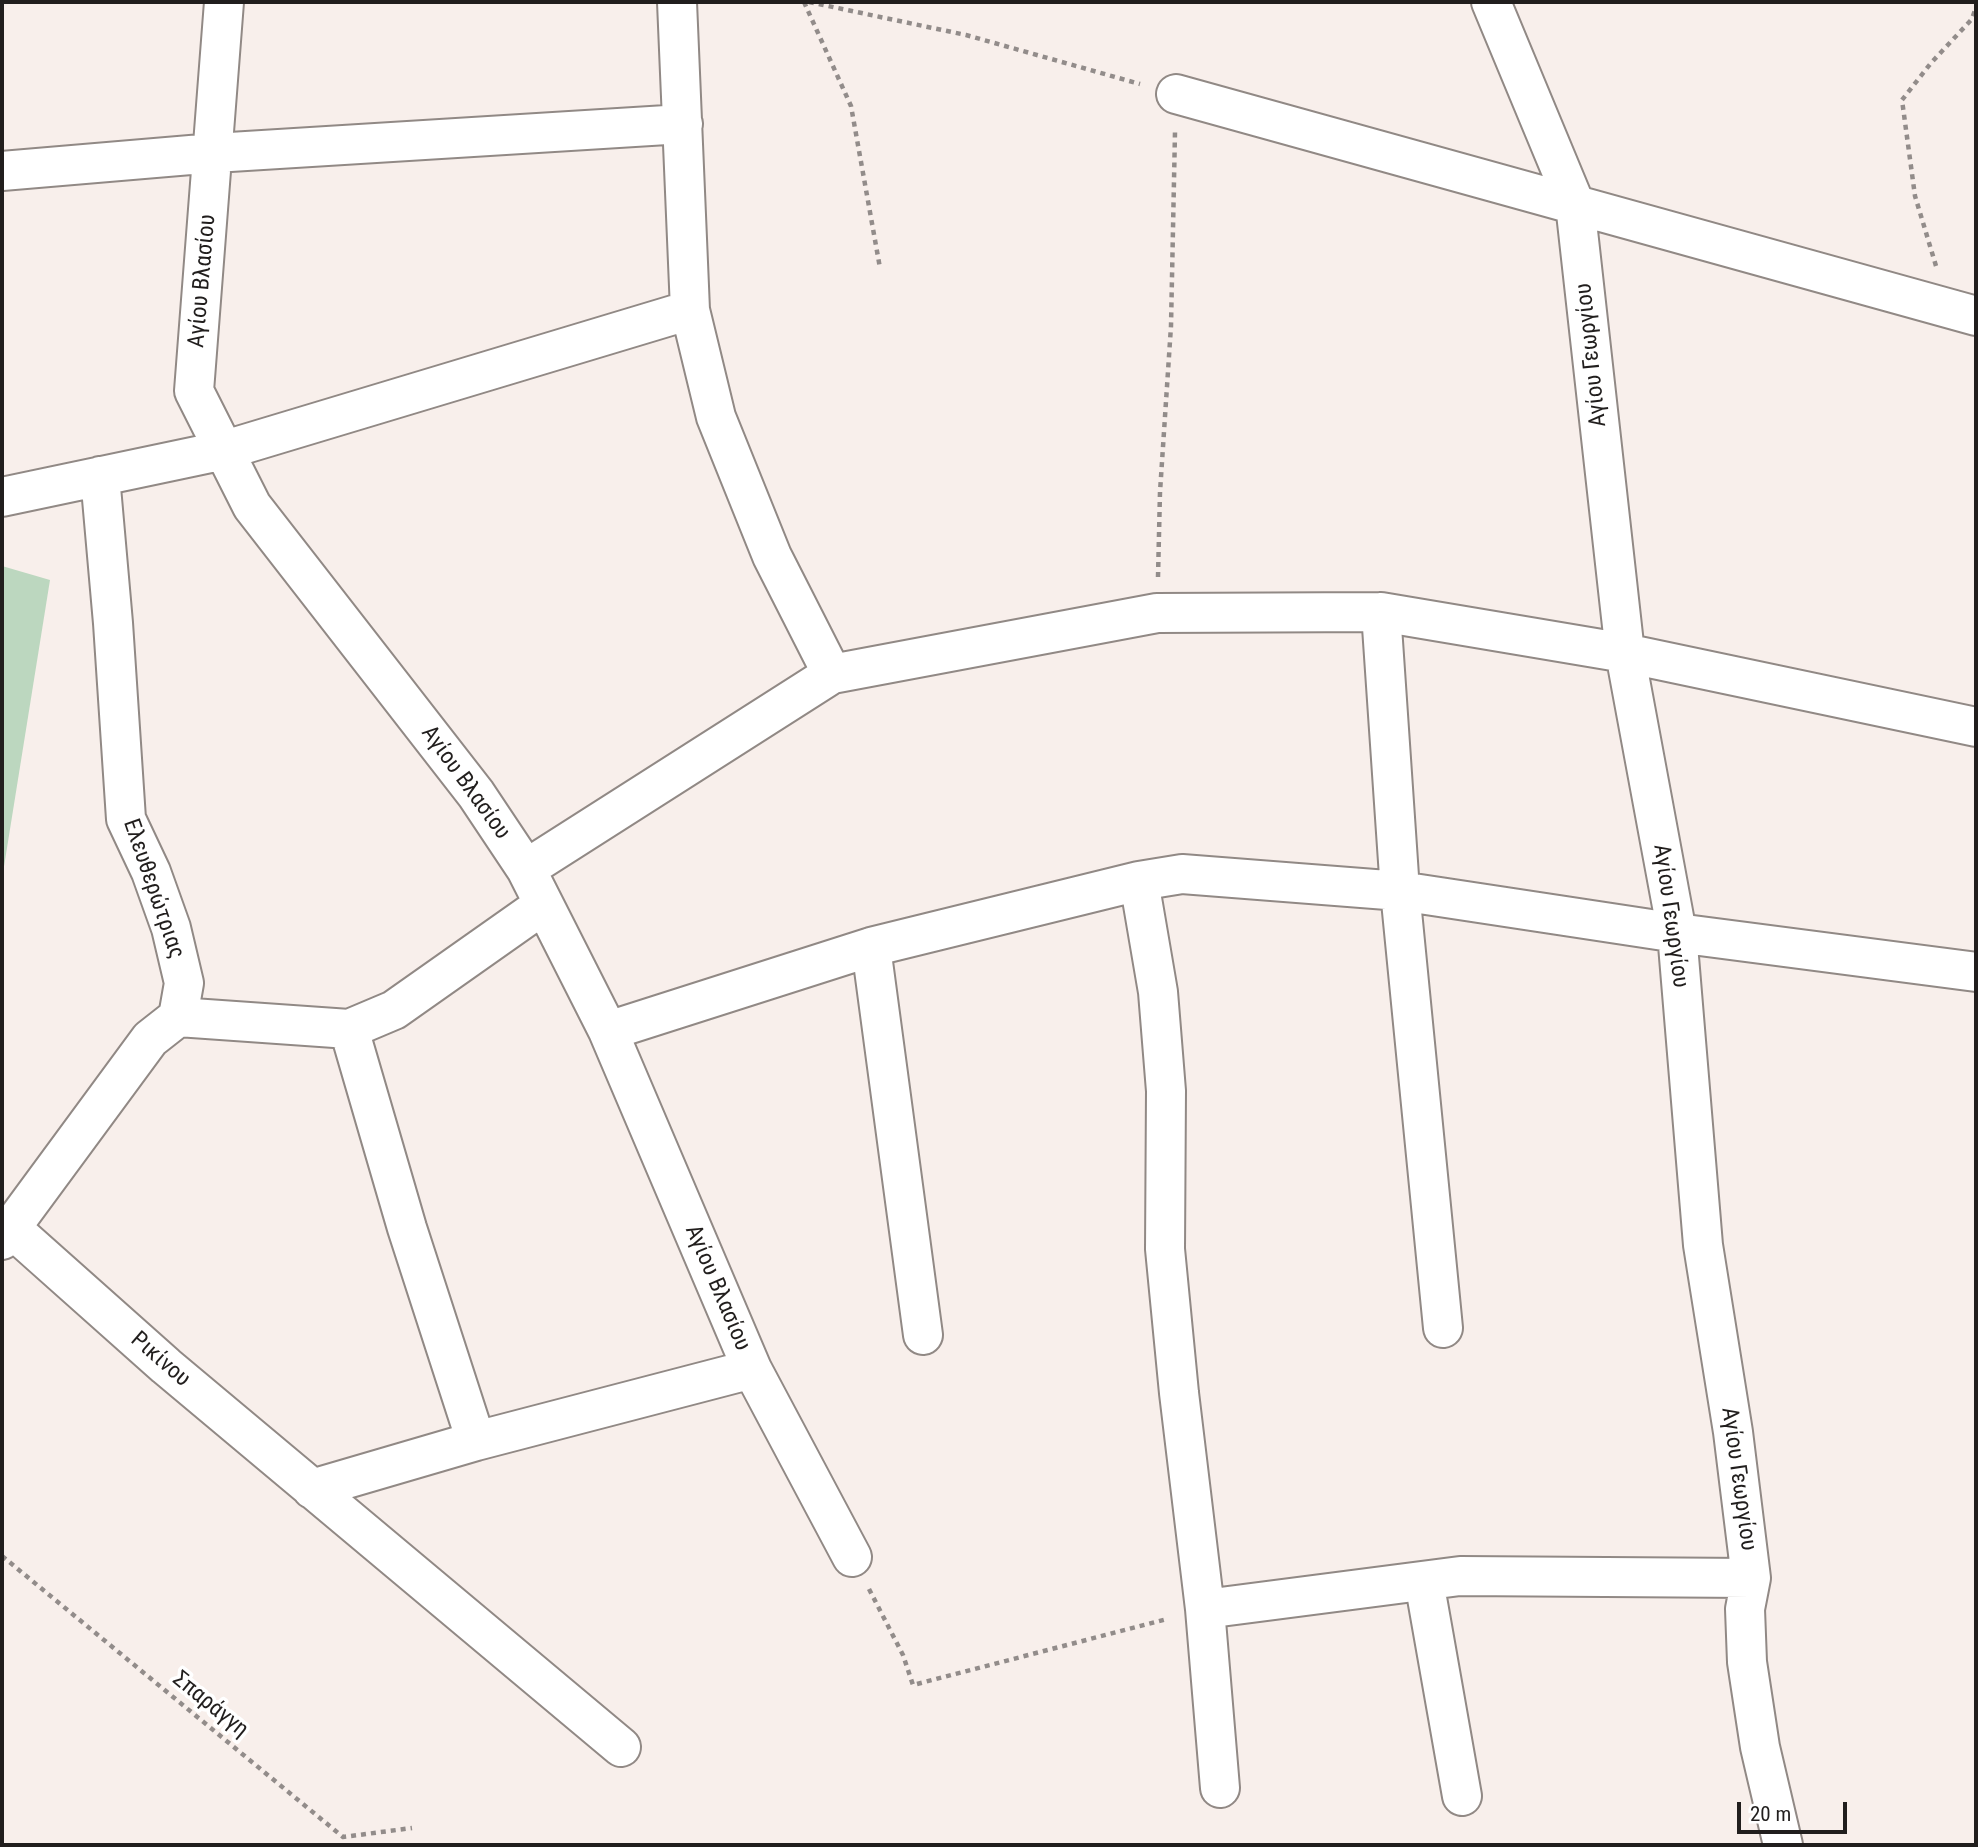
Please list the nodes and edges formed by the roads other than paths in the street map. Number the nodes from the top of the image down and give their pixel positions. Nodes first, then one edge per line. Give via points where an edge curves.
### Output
1 (224, 2) edge
2 (677, 2) edge
3 (1491, 2) edge
4 (1176, 94) road end
5 (683, 124) junction
6 (214, 153) junction
7 (2, 171) edge
8 (1575, 204) junction
9 (690, 310) junction
10 (1961, 312) edge
11 (225, 450) junction
12 (100, 476) junction
13 (2, 497) edge
14 (1381, 612) junction
15 (1625, 653) junction
16 (832, 674) junction
17 (1976, 727) edge
18 (526, 869) junction
19 (1139, 881) junction
20 (1400, 891) junction
21 (543, 905) junction
22 (1677, 933) junction
23 (871, 947) junction
24 (1976, 972) edge
25 (178, 1017) junction
26 (349, 1029) junction
27 (608, 1031) junction
28 (7, 1226) edge
29 (1443, 1328) dead end
30 (923, 1335) dead end
31 (752, 1369) junction
32 (476, 1441) junction
33 (312, 1489) junction
34 (852, 1557) road end
35 (1751, 1578) junction
36 (1424, 1581) junction
37 (1205, 1609) junction
38 (621, 1747) dead end
39 (1220, 1788) dead end
40 (1462, 1796) dead end
41 (1783, 1845) edge

1 - 6 street, Αγίου Βλασίου
2 - 5 street
3 - 8 street, Αγίου Γεωργίου
4 - 8 street
5 - 6 street
5 - 9 street
6 - 7 street
6 - 11 street, Αγίου Βλασίου via 194,391
8 - 10 street
8 - 15 street, Αγίου Γεωργίου
9 - 11 street
9 - 16 street via 716,416 772,556
11 - 12 street
11 - 18 street, Αγίου Βλασίου via 252,506 476,794
12 - 13 street
12 - 25 street, Ελευθερώτριας via 125,819 171,928 184,983
14 - 15 street
14 - 16 street via 1157,613
14 - 20 street
15 - 17 street
15 - 22 street, Αγίου Γεωργίου
16 - 18 street
18 - 21 street, Αγίου Βλασίου
19 - 20 street via 1182,874
19 - 23 street
19 - 37 street via 1158,992 1166,1091 1165,1249
20 - 22 street
20 - 29 street
21 - 26 street via 394,1010
21 - 27 street, Αγίου Βλασίου
22 - 24 street
22 - 35 street, Αγίου Γεωργίου via 1703,1245
23 - 27 street
23 - 30 street
25 - 26 street
25 - 28 street via 150,1039
26 - 32 street
27 - 31 street, Αγίου Βλασίου
28 - 33 street, Ρικίνου
31 - 32 street
31 - 34 street, Αγίου Βλασίου
32 - 33 street
33 - 38 street, Ρικίνου
35 - 36 street via 1460,1576
35 - 41 street, Αγίου Γεωργίου via 1745,1609 1746,1662
36 - 37 street
36 - 40 street
37 - 39 street

